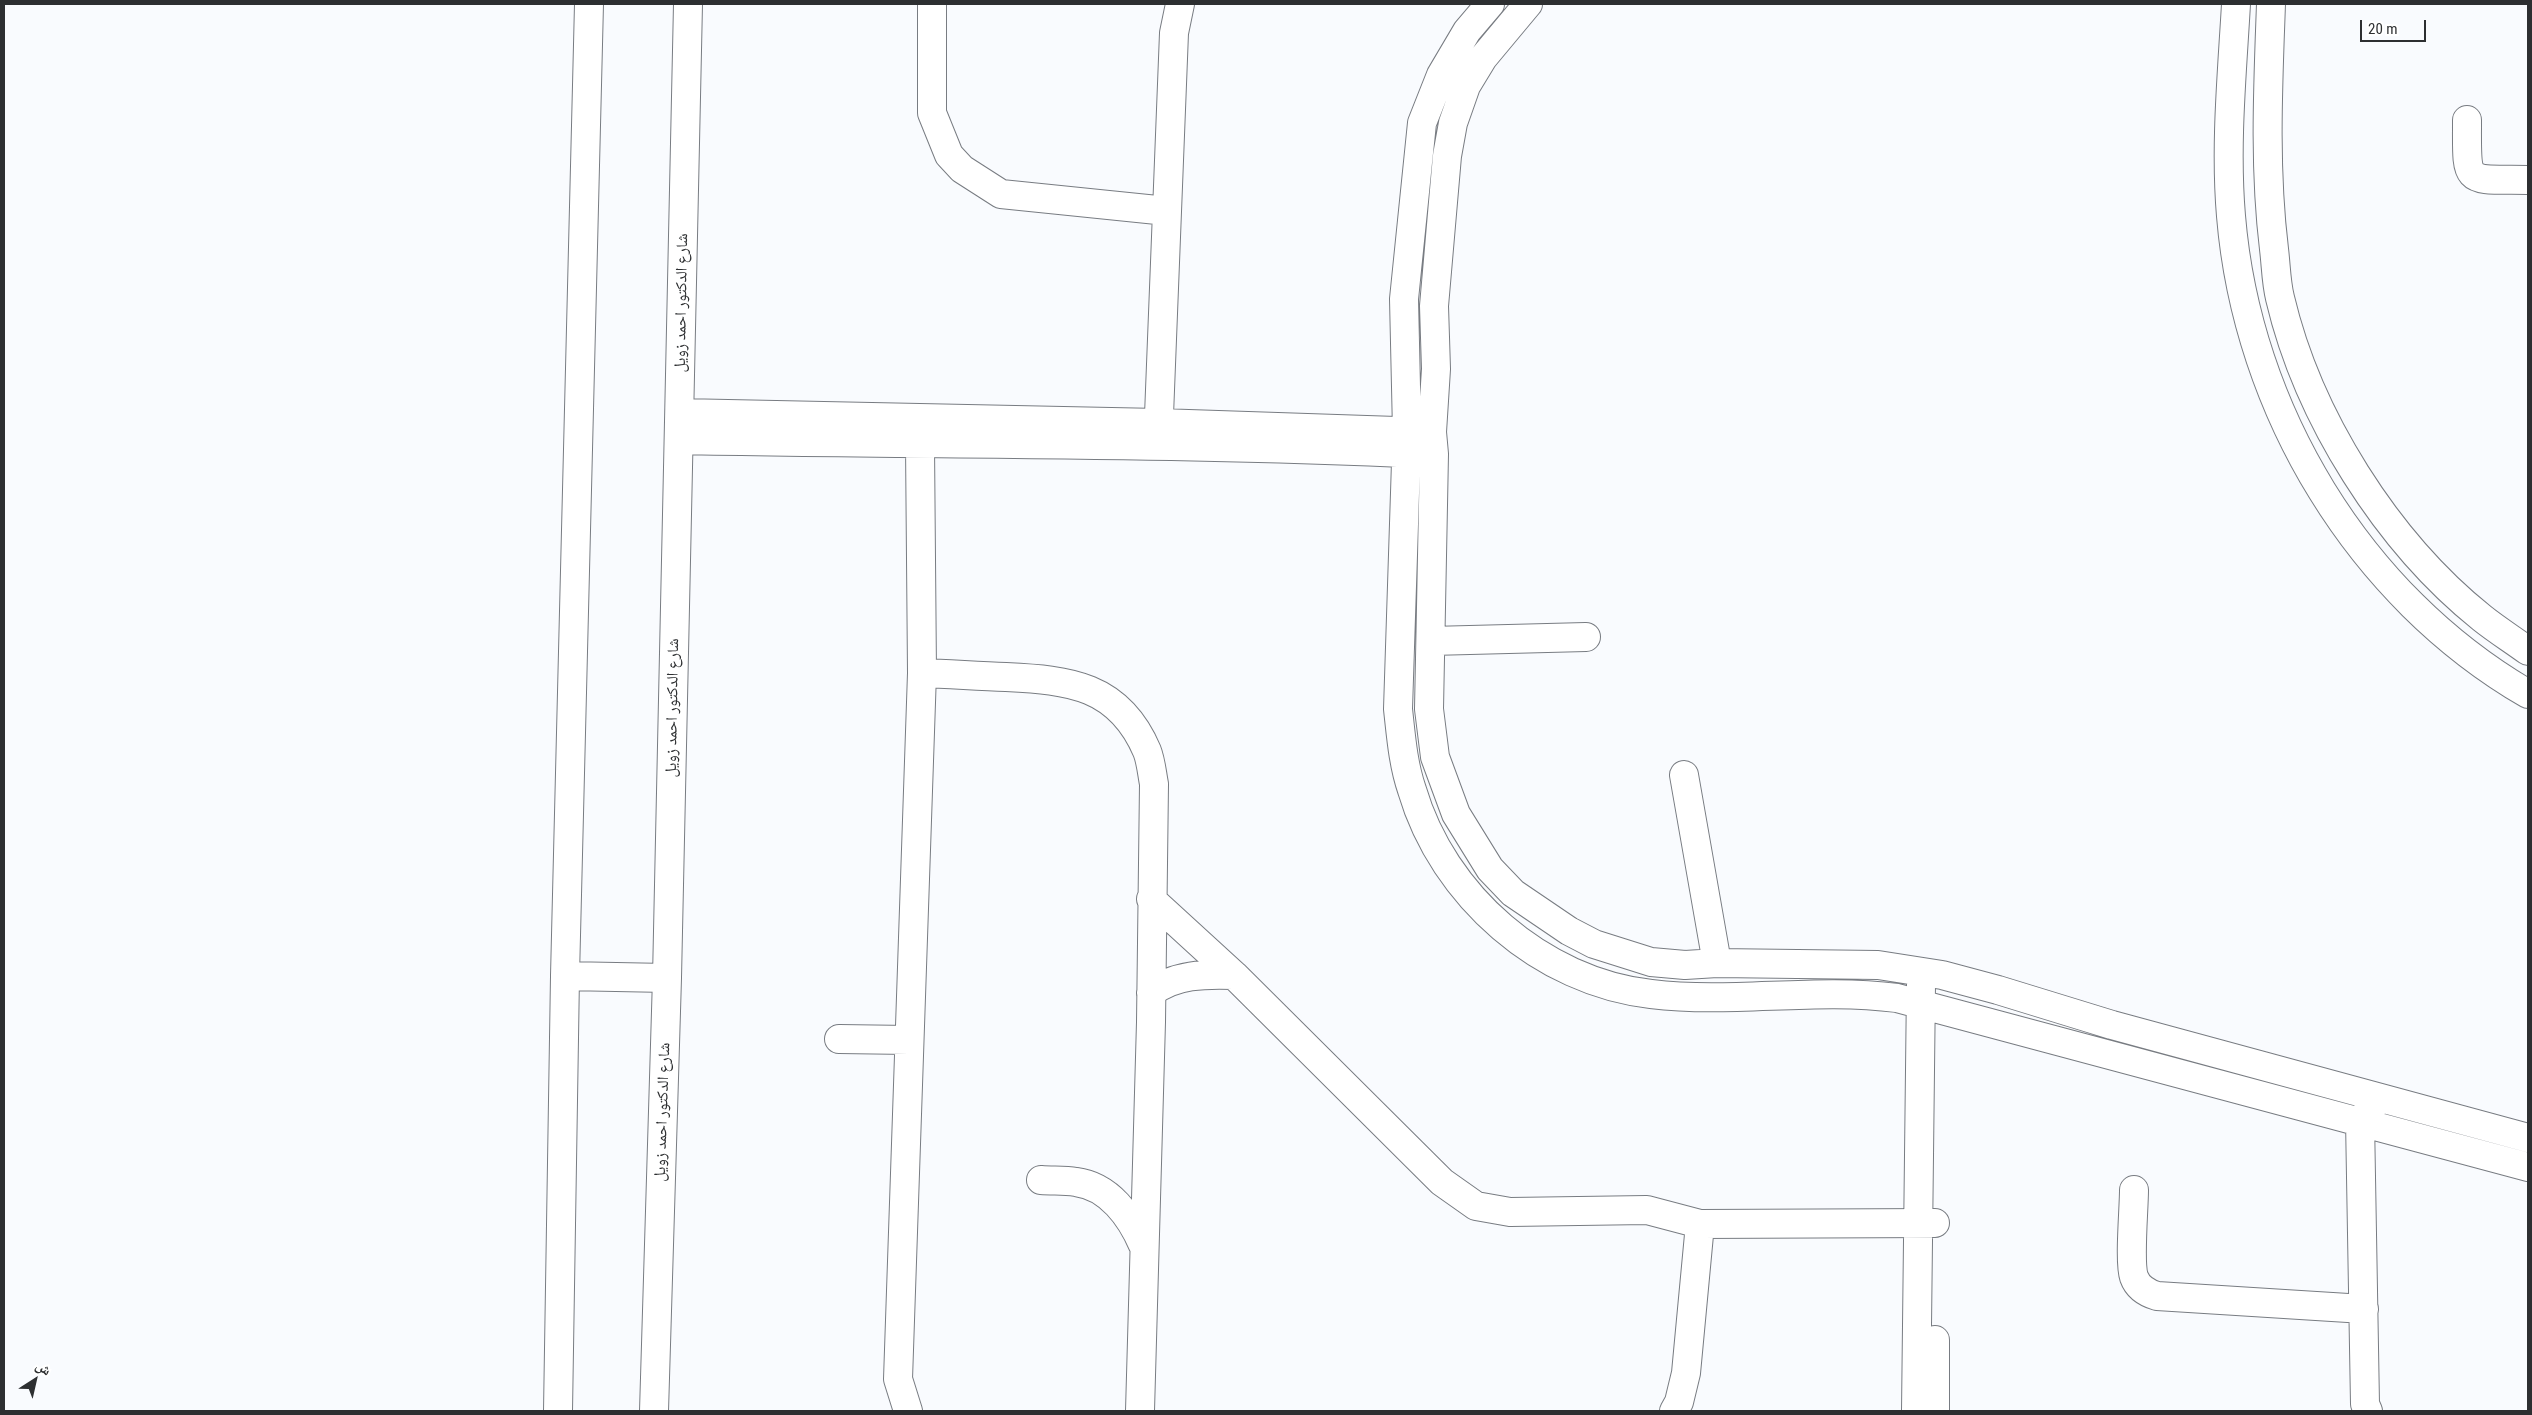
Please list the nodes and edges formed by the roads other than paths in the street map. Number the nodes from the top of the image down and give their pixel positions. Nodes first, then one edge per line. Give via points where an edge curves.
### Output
1 (589, 4) edge
2 (688, 4) edge
3 (932, 4) edge
4 (1180, 4) edge
5 (1490, 4) edge
6 (1528, 4) edge
7 (2236, 4) edge
8 (2271, 4) edge
9 (2467, 120) dead end
10 (2528, 180) edge
11 (1167, 211) junction
12 (680, 413) junction
13 (1158, 434) junction
14 (679, 440) junction
15 (1420, 443) junction
16 (920, 445) junction
17 (1586, 637) dead end
18 (1431, 641) junction
19 (2528, 651) edge
20 (922, 673) junction
21 (2528, 694) edge
22 (1684, 775) dead end
23 (1151, 899) junction
24 (1717, 963) junction
25 (1932, 973) junction
26 (1234, 975) junction
27 (565, 976) junction
28 (667, 978) junction
29 (1151, 993) junction
30 (1930, 1006) junction
31 (839, 1039) dead end
32 (909, 1040) junction
33 (2381, 1098) junction
34 (2360, 1120) junction
35 (2528, 1138) edge
36 (2528, 1167) edge
37 (1041, 1180) dead end
38 (2134, 1190) dead end
39 (1926, 1223) junction
40 (1700, 1224) junction
41 (1143, 1246) junction
42 (2364, 1308) junction
43 (558, 1411) edge
44 (654, 1411) edge
45 (908, 1411) edge
46 (1140, 1411) edge
47 (1674, 1411) edge
48 (1916, 1411) edge
49 (1935, 1411) edge
50 (2368, 1411) edge

1 - 27 street
2 - 12 street, شارع الدكتور احمد زويل
3 - 11 street via 932,112 949,155 962,169 1001,194
4 - 11 street via 1174,33
5 - 15 street via 1467,31 1441,75 1422,123 1404,299
6 - 15 street via 1483,58 1466,86 1452,123 1434,306 1436,369
7 - 21 street via 2230,135 2231,215 2237,269 2252,335 2272,393 2295,442 2334,510 2381,572 2436,628 2497,676
8 - 19 street via 2267,145 2271,220 2280,297 2303,370 2336,440 2376,505 2426,564 2481,617
9 - 10 street via 2470,173 2478,178
11 - 13 street
12 - 13 street
12 - 14 street, شارع الدكتور احمد زويل
13 - 15 street
13 - 16 street
14 - 16 street
14 - 28 street, شارع الدكتور احمد زويل
15 - 18 street
15 - 30 street via 1398,709 1402,751 1412,791 1427,830 1448,867 1474,900 1512,935 1555,965 1601,985 1652,994 1874,995
16 - 20 street
17 - 18 street
18 - 24 street via 1429,708 1435,757 1456,814 1490,869 1513,893 1594,944 1652,962
20 - 23 street via 1047,679 1080,685 1109,700 1132,723 1148,752 1154,784
20 - 32 street
22 - 24 street
23 - 26 street
23 - 29 street
24 - 25 street via 1848,964
25 - 30 street
25 - 33 street
26 - 29 street via 1203,974 1179,979
26 - 40 street via 1442,1182 1476,1206 1510,1212 1647,1210
27 - 28 street
27 - 43 street
28 - 44 street, شارع الدكتور احمد زويل
29 - 41 street
30 - 34 street
30 - 39 street
31 - 32 street
32 - 45 street via 898,1379
33 - 34 street
33 - 35 street
34 - 36 street
34 - 42 street
37 - 41 street via 1078,1182 1100,1191 1119,1205 1134,1224
38 - 42 street via 2134,1275 2142,1290 2149,1294
39 - 40 street
39 - 48 street
39 - 49 street
40 - 47 street via 1686,1373
41 - 46 street
42 - 50 street

